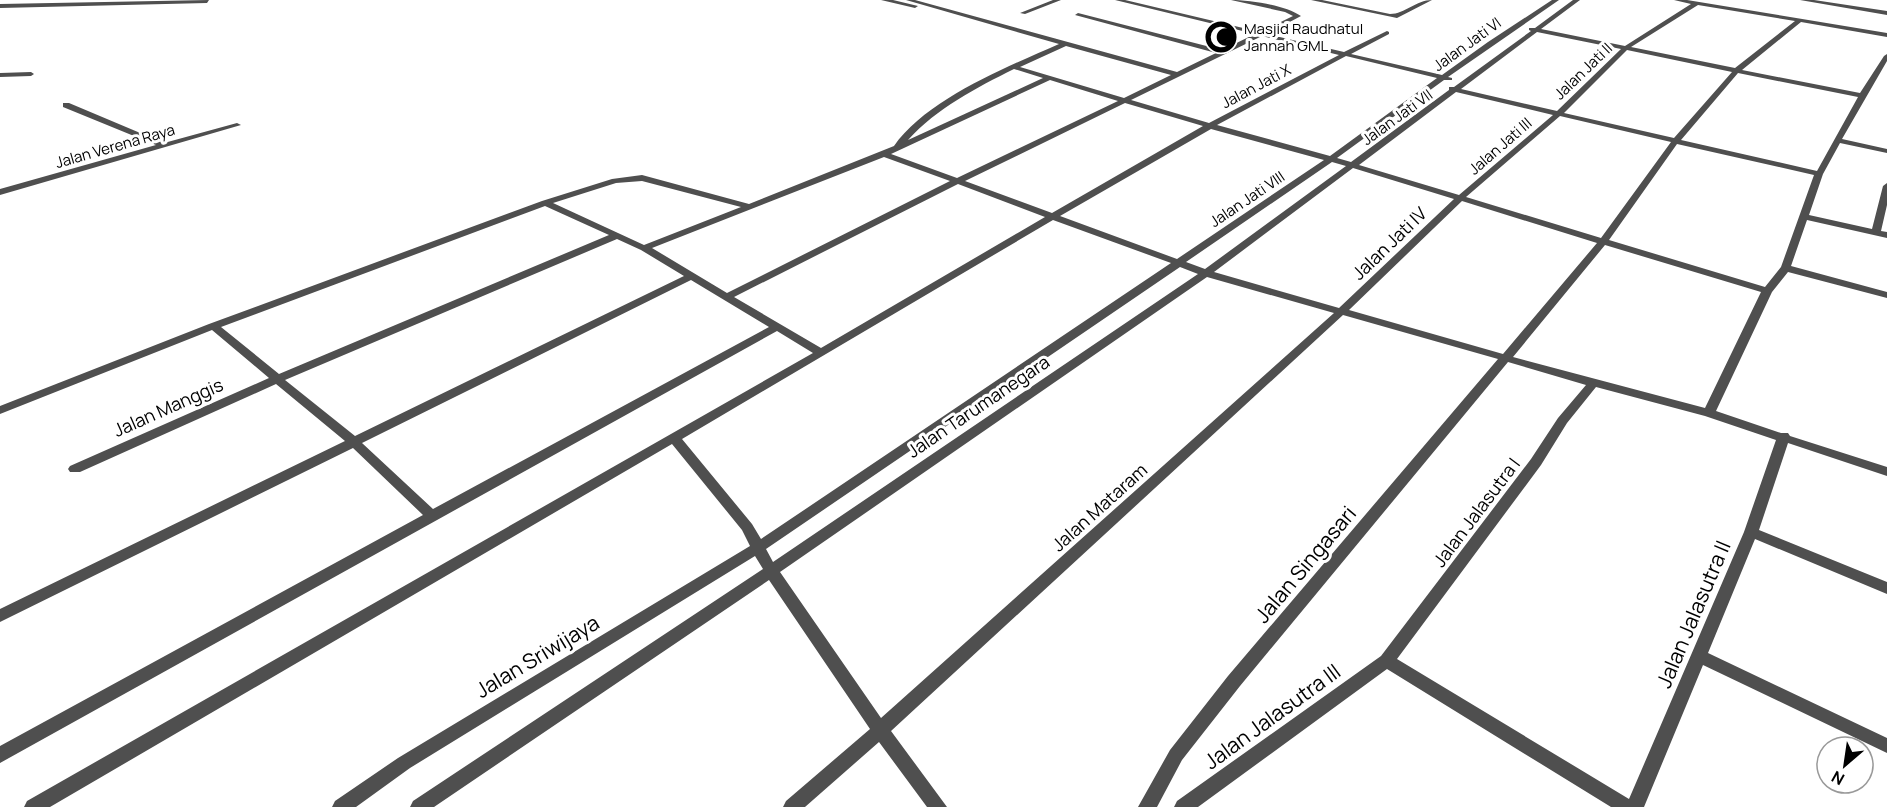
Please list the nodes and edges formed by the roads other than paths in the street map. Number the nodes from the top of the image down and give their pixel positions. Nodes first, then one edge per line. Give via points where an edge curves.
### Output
1 (884, 0) edge
2 (909, 0) edge
3 (1058, 0) edge
4 (1118, 0) edge
5 (1234, 0) edge
6 (1314, 0) edge
7 (1429, 0) edge
8 (1545, 0) edge
9 (1577, 0) edge
10 (1677, 0) edge
11 (1803, 0) edge
12 (1827, 0) edge
13 (207, 1) edge
14 (1555, 1) edge
15 (1697, 3) junction
16 (1570, 4) junction
17 (0, 6) edge
18 (940, 9) junction
19 (1887, 12) edge
20 (1023, 13) dead end
21 (1078, 15) dead end
22 (1800, 21) junction
23 (1516, 26) junction
24 (1537, 30) junction
25 (1264, 33) junction
26 (1387, 33) dead end
27 (1887, 35) edge
28 (1064, 44) junction
29 (1626, 48) junction
30 (1220, 52) junction
31 (1345, 53) junction
32 (1887, 56) edge
33 (1014, 67) junction
34 (1737, 70) junction
35 (31, 74) dead end
36 (1176, 74) junction
37 (0, 75) edge
38 (1052, 77) junction
39 (1446, 77) junction
40 (1466, 82) junction
41 (1434, 85) junction
42 (1457, 90) junction
43 (1862, 96) junction
44 (1126, 100) junction
45 (66, 105) dead end
46 (1559, 113) junction
47 (237, 125) dead end
48 (1210, 126) junction
49 (1676, 140) junction
50 (1838, 140) junction
51 (164, 146) junction
52 (897, 148) junction
53 (1887, 151) edge
54 (884, 154) junction
55 (1331, 159) junction
56 (1353, 166) junction
57 (1819, 174) junction
58 (958, 181) junction
59 (1887, 186) edge
60 (0, 192) edge
61 (1459, 199) junction
62 (545, 203) junction
63 (751, 207) junction
64 (1052, 215) junction
65 (1804, 217) junction
66 (1875, 232) junction
67 (618, 235) junction
68 (1887, 235) edge
69 (1603, 242) junction
70 (644, 248) junction
71 (1179, 262) junction
72 (1786, 268) junction
73 (1206, 273) junction
74 (689, 277) junction
75 (1767, 291) junction
76 (1887, 295) edge
77 (726, 297) junction
78 (1343, 310) junction
79 (213, 326) junction
80 (777, 327) junction
81 (821, 353) junction
82 (1507, 358) junction
83 (277, 379) junction
84 (1593, 383) junction
85 (0, 410) edge
86 (1708, 413) junction
87 (1784, 436) junction
88 (674, 438) junction
89 (354, 442) junction
90 (75, 469) dead end
91 (1887, 472) edge
92 (431, 515) junction
93 (1751, 532) junction
94 (760, 546) junction
95 (771, 571) junction
96 (1887, 588) edge
97 (0, 616) edge
98 (1698, 654) junction
99 (1387, 661) junction
100 (880, 730) junction
101 (1887, 746) edge
102 (0, 754) edge
103 (33, 807) edge
104 (340, 807) edge
105 (419, 807) edge
106 (792, 807) edge
107 (938, 807) edge
108 (1147, 807) edge
109 (1183, 807) edge
110 (1627, 807) edge
111 (1635, 807) edge

1 - 18 street
2 - 18 street
3 - 20 street
4 - 25 street
5 - 25 street via 1298,15
6 - 7 street via 1397,16
8 - 14 street
9 - 16 street, Jalan Jati VI
10 - 15 street
11 - 19 street
12 - 19 street
13 - 17 street
14 - 16 street
14 - 23 street, Jalan Jati VI
15 - 22 street
15 - 29 street, Jalan Jati II
16 - 24 street, Jalan Jati VI
18 - 28 street
21 - 30 street
22 - 27 street
22 - 34 street, Jalan Singasari
23 - 24 street
23 - 39 street, Jalan Jati VI
24 - 29 street
24 - 40 street, Jalan Jati VI
25 - 30 street
25 - 31 street
26 - 31 street, Jalan Jati X
28 - 33 street
28 - 36 street
29 - 34 street
29 - 46 street, Jalan Jati II
30 - 36 street
31 - 39 street
31 - 48 street, Jalan Jati X
32 - 43 street
33 - 38 street
33 - 52 street via 912,129
34 - 43 street
34 - 49 street, Jalan Singasari
35 - 37 street
36 - 44 street
38 - 44 street
38 - 52 street
39 - 40 street
39 - 41 street, Jalan Jati VI
40 - 42 street, Jalan Jati VI
41 - 42 street
41 - 55 street, Jalan Jati VII
42 - 46 street
42 - 56 street, Jalan Jati VII
43 - 50 street
44 - 48 street
44 - 58 street
45 - 51 street
46 - 49 street
46 - 61 street, Jalan Jati III
47 - 51 street, Jalan Verena Raya
48 - 55 street
48 - 64 street, Jalan Jati X
49 - 57 street
49 - 69 street, Jalan Singasari
50 - 53 street
50 - 57 street
51 - 60 street, Jalan Verena Raya
52 - 54 street
54 - 58 street
54 - 63 street
55 - 56 street
55 - 71 street, Jalan Jati VIII
56 - 61 street
56 - 73 street, Jalan Jati VIII
57 - 65 street
58 - 64 street
58 - 77 street
59 - 66 street
61 - 69 street
61 - 78 street, Jalan Jati IV
62 - 63 street via 615,181 642,178
62 - 67 street
62 - 79 street
63 - 70 street
64 - 71 street
64 - 81 street, Jalan Jati X
65 - 66 street
65 - 72 street
66 - 68 street
67 - 70 street
67 - 83 street, Jalan Manggis
69 - 75 street
69 - 82 street, Jalan Singasari
70 - 74 street
71 - 73 street
71 - 94 street, Jalan Tarumanegara
72 - 75 street
72 - 76 street
73 - 78 street
73 - 95 street, Jalan Tarumanegara
74 - 77 street
74 - 89 street
75 - 86 street
77 - 80 street
78 - 82 street
78 - 100 street, Jalan Mataram
79 - 83 street
79 - 85 street
80 - 81 street
80 - 92 street
81 - 88 street, Jalan Jati X
82 - 84 street
82 - 108 street, Jalan Singasari via 1234,681 1176,755
83 - 89 street
83 - 90 street, Jalan Manggis
84 - 86 street
84 - 99 street, Jalan Jalasutra I
86 - 87 street
87 - 91 street
87 - 93 street, Jalan Jalasutra II
88 - 94 street
88 - 103 street, Jalan Jati X
89 - 92 street
89 - 97 street
92 - 102 street
93 - 96 street
93 - 98 street, Jalan Jalasutra II
94 - 95 street
94 - 104 street, Jalan Sriwijaya via 404,763
95 - 100 street
95 - 105 street
98 - 101 street
98 - 111 street, Jalan Jalasutra II
99 - 109 street, Jalan Jalasutra III
99 - 110 street
100 - 106 street, Jalan Mataram
100 - 107 street

